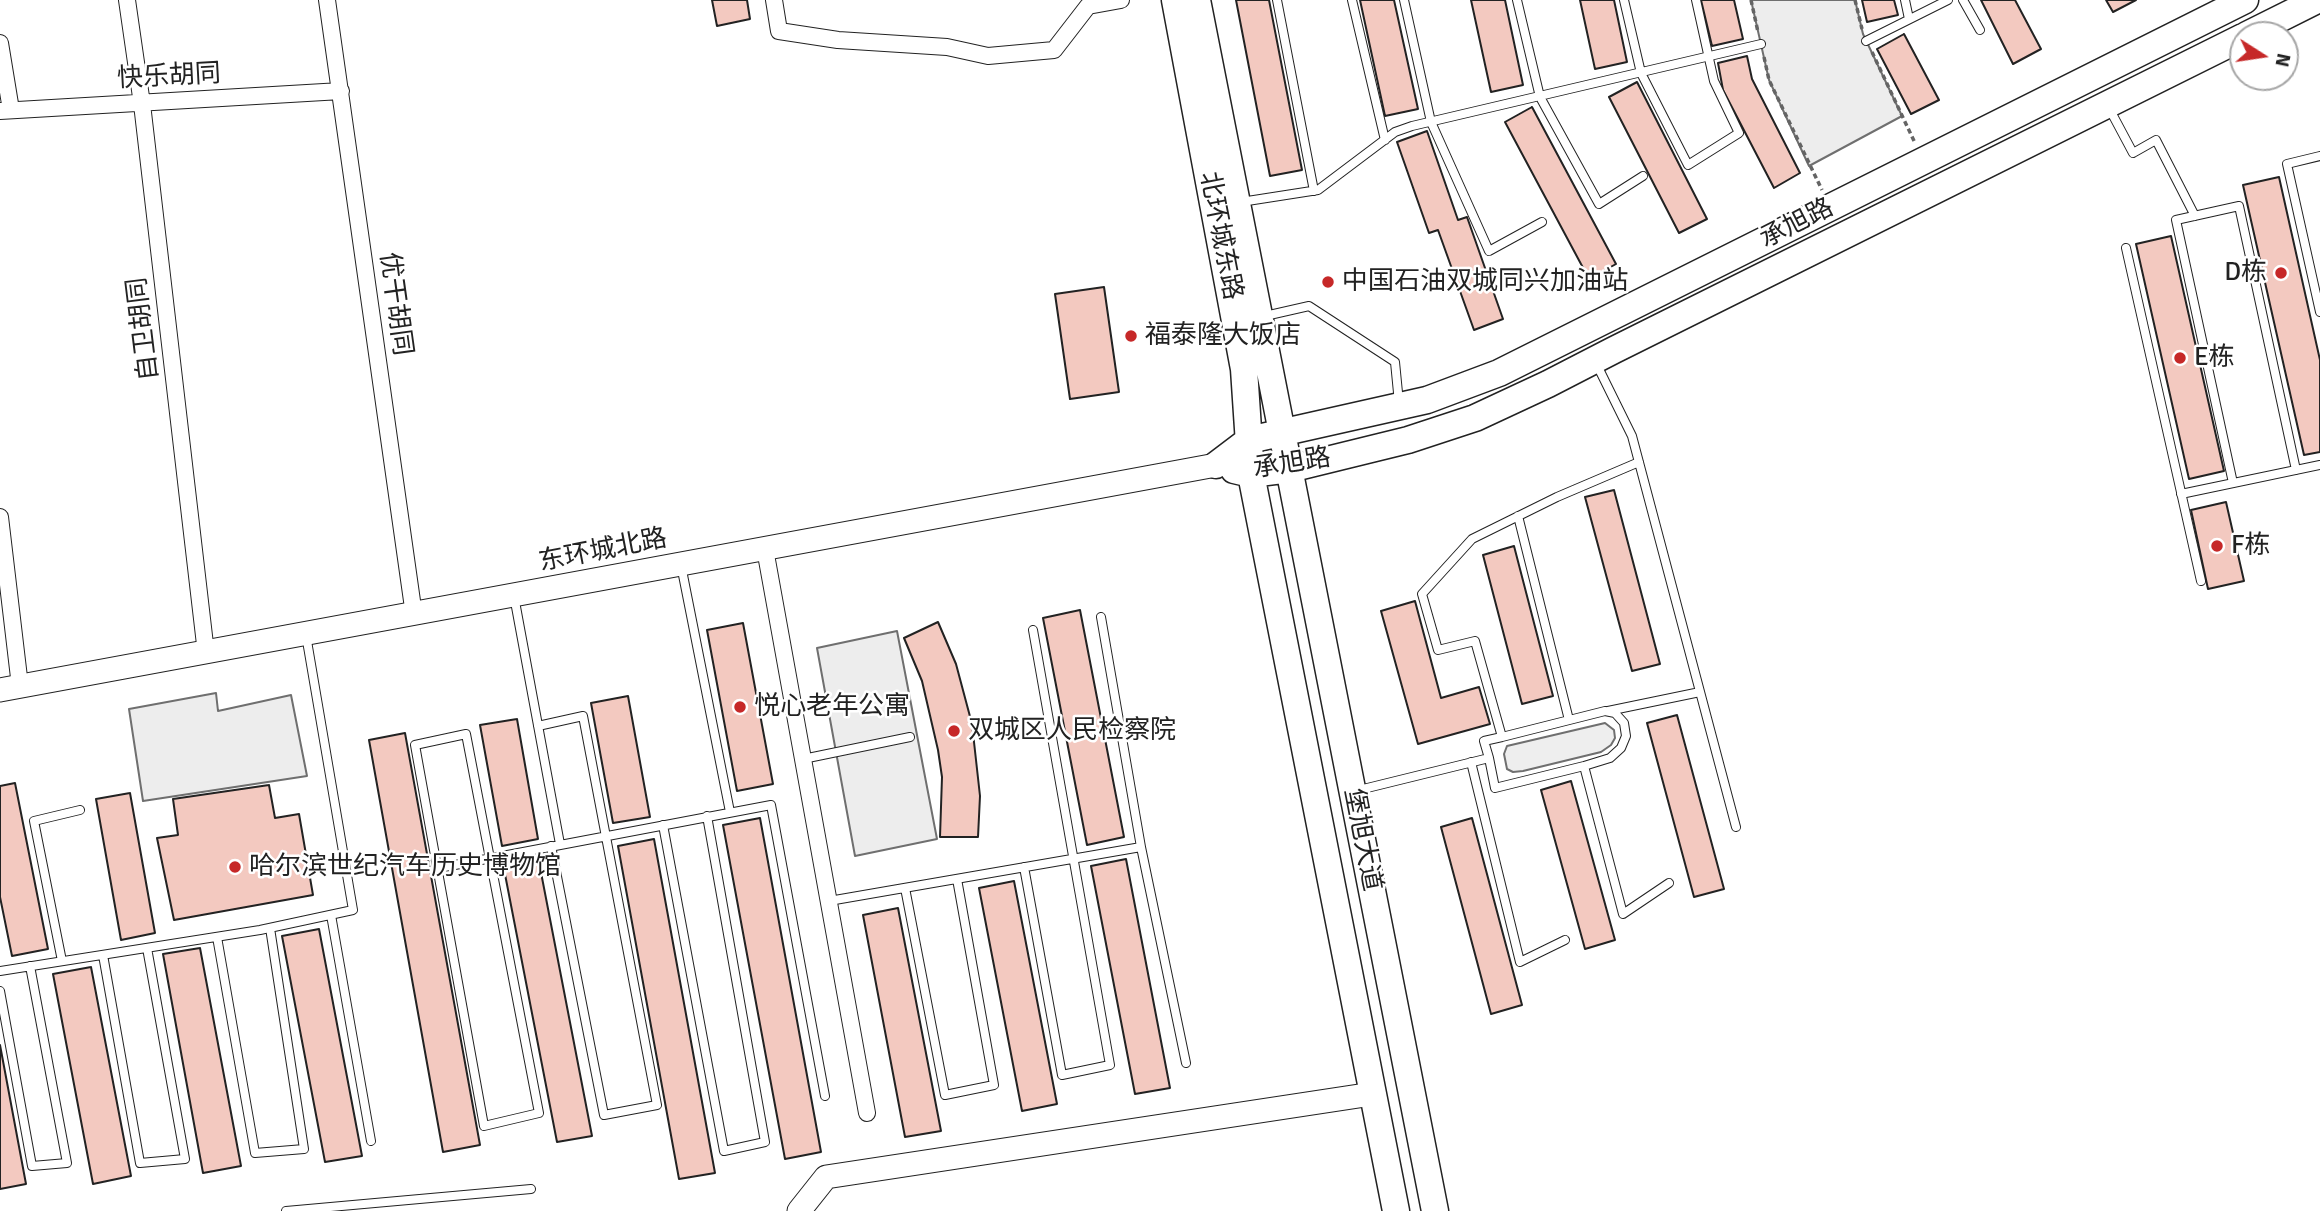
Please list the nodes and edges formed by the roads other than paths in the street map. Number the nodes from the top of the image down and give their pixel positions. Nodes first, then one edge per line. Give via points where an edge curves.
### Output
1 (127, 0) edge
2 (327, 0) edge
3 (774, 0) edge
4 (1121, 0) edge
5 (1175, 0) edge
6 (1197, 0) edge
7 (1278, 0) edge
8 (1352, 0) edge
9 (1404, 0) edge
10 (1517, 0) edge
11 (1624, 0) edge
12 (1696, 0) edge
13 (1905, 0) edge
14 (1948, 0) edge
15 (1963, 0) edge
16 (2245, 0) edge
17 (2317, 0) edge
18 (1909, 19) junction
19 (2275, 21) edge
20 (1980, 30) dead end
21 (1866, 41) road end
22 (0, 43) edge
23 (1761, 44) road end
24 (2229, 44) edge
25 (1709, 57) junction
26 (1641, 73) junction
27 (341, 91) junction
28 (1541, 97) junction
29 (142, 104) junction
30 (2107, 105) junction
31 (6, 110) edge
32 (1431, 122) junction
33 (1385, 139) junction
34 (2320, 156) edge
35 (1643, 176) dead end
36 (1314, 191) junction
37 (1226, 205) junction
38 (2194, 216) junction
39 (1542, 222) dead end
40 (2126, 248) dead end
41 (2320, 312) edge
42 (1260, 317) junction
43 (1594, 360) junction
44 (1399, 406) junction
45 (1283, 433) junction
46 (1249, 440) junction
47 (1639, 462) junction
48 (1216, 465) junction
49 (2320, 465) edge
50 (1290, 469) junction
51 (2296, 470) junction
52 (1251, 474) junction
53 (2233, 483) junction
54 (2181, 494) junction
55 (1518, 516) junction
56 (0, 517) edge
57 (765, 550) junction
58 (681, 565) junction
59 (2201, 581) dead end
60 (514, 596) junction
61 (414, 615) junction
62 (1101, 617) dead end
63 (1032, 630) dead end
64 (306, 635) junction
65 (206, 653) junction
66 (10, 688) edge
67 (1700, 692) junction
68 (1605, 711) junction
69 (1569, 720) junction
70 (538, 726) junction
71 (910, 737) dead end
72 (1502, 737) junction
73 (1489, 758) junction
74 (803, 759) junction
75 (1471, 762) junction
76 (1584, 765) junction
77 (1352, 792) junction
78 (80, 810) dead end
79 (730, 812) junction
80 (707, 816) junction
81 (663, 825) junction
82 (1736, 827) dead end
83 (607, 835) junction
84 (556, 845) junction
85 (1141, 847) junction
86 (489, 858) junction
87 (1073, 858) junction
88 (1024, 867) junction
89 (439, 869) junction
90 (957, 879) junction
91 (1669, 883) dead end
92 (905, 888) junction
93 (829, 901) junction
94 (331, 915) junction
95 (270, 928) junction
96 (217, 937) junction
97 (1565, 940) dead end
98 (147, 948) junction
99 (103, 955) junction
100 (62, 961) junction
101 (30, 966) junction
102 (0, 971) edge
103 (0, 991) edge
104 (1186, 1063) dead end
105 (1372, 1094) junction
106 (825, 1096) dead end
107 (867, 1113) dead end
108 (371, 1141) dead end
109 (531, 1189) dead end
110 (286, 1211) edge
111 (799, 1211) edge
112 (1396, 1211) edge
113 (1435, 1211) edge

1 - 29 street, 自卫胡同
2 - 27 street, 优干胡同
3 - 4 street via 779,31 947,47 988,56 1054,50 1088,6
5 - 37 main road, 北环城东路
6 - 37 main road, 北环城东路
7 - 36 lane
8 - 33 lane
9 - 32 lane
10 - 28 lane
11 - 26 lane
12 - 25 lane
13 - 18 lane
14 - 18 lane
15 - 20 lane
16 - 44 main road, 承旭路 via 1499,373
17 - 19 main road, 承旭路
18 - 21 lane
22 - 31 street
23 - 25 lane
24 - 30 main road, 承旭路
25 - 26 lane
25 - 26 lane via 1714,81 1739,133 1688,165
26 - 28 lane
27 - 29 street, 快乐胡同
27 - 61 street, 优干胡同
28 - 32 lane
28 - 35 lane via 1599,204
29 - 31 street, 快乐胡同
29 - 65 street, 自卫胡同
30 - 38 lane via 2133,153 2156,140
30 - 43 main road, 承旭路
32 - 33 lane
32 - 39 lane via 1489,251
33 - 36 lane
34 - 41 lane via 2287,164
36 - 37 lane
37 - 42 main road, 北环城东路
37 - 46 main road, 北环城东路
38 - 51 lane via 2239,206
38 - 53 lane via 2176,220
40 - 54 lane
42 - 44 lane via 1309,306 1395,362
42 - 45 main road, 北环城东路
43 - 47 lane via 1632,436
43 - 50 main road, 承旭路 via 1475,418
44 - 45 main road, 承旭路
45 - 46 main road, 承旭路
45 - 50 main road, 北环城东路
46 - 48 main road, 承旭路
46 - 52 main road, 北环城东路
47 - 55 lane
47 - 67 lane
48 - 52 main road, 承旭路
48 - 57 main road, 东环城北路
49 - 51 lane
50 - 52 main road, 承旭路
50 - 77 main road, 堡旭大道
51 - 53 lane
52 - 105 main road, 堡旭大道
53 - 54 lane
54 - 59 lane
55 - 69 lane
55 - 72 lane via 1472,539 1422,594 1437,650 1475,641
56 - 66 street
57 - 58 main road, 东环城北路
57 - 74 street
58 - 60 main road, 东环城北路
58 - 79 lane
60 - 61 main road, 东环城北路
60 - 70 lane
61 - 64 main road, 东环城北路
62 - 85 lane
63 - 87 lane
64 - 65 main road, 东环城北路
64 - 94 lane via 353,910
65 - 66 main road, 东环城北路
67 - 68 lane
67 - 82 lane
68 - 69 lane
68 - 76 lane via 1615,713 1624,723 1626,736 1610,758
69 - 72 lane
70 - 83 lane via 583,716
70 - 84 lane
71 - 74 lane
72 - 73 lane via 1485,741
73 - 75 lane
73 - 76 lane via 1495,788
74 - 93 street
75 - 77 lane
75 - 97 lane via 1521,962
76 - 91 lane via 1623,914
77 - 113 main road, 堡旭大道
78 - 100 lane via 34,821
79 - 80 lane
79 - 106 lane via 771,805
80 - 81 lane
80 - 81 lane via 765,1142 724,1151
81 - 83 lane
83 - 84 lane
83 - 84 lane via 657,1105 617,1113 604,1115
84 - 86 lane
85 - 87 lane
85 - 104 lane
86 - 89 lane
86 - 89 lane via 466,734 415,745
86 - 89 lane via 539,1113 484,1126
87 - 88 lane
87 - 88 lane via 1110,1065 1062,1075
88 - 90 lane
90 - 92 lane
90 - 92 lane via 994,1085 945,1096
92 - 93 lane
93 - 107 street
94 - 95 lane
94 - 108 lane
95 - 96 lane
95 - 96 lane via 304,1149 255,1153
96 - 98 lane
98 - 99 lane
98 - 99 lane via 185,1160 140,1163
99 - 100 lane
100 - 101 lane
101 - 102 lane
101 - 103 lane via 67,1163 32,1166
105 - 111 main road via 825,1177
105 - 112 main road, 堡旭大道
109 - 110 lane

